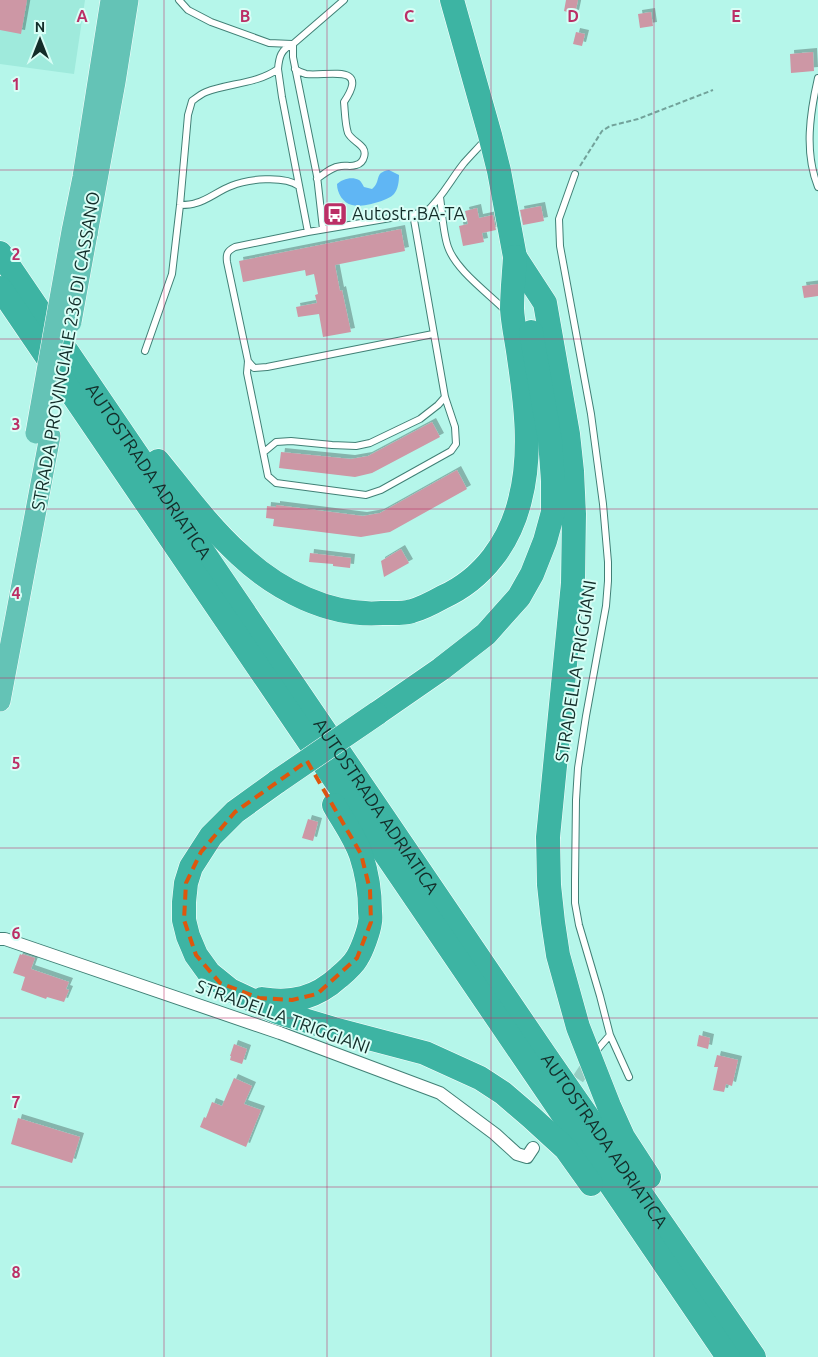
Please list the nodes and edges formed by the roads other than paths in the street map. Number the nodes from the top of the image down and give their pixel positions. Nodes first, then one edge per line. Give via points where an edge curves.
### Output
1 (111, 0) edge
2 (128, 0) edge
3 (136, 0) edge
4 (179, 0) edge
5 (344, 0) edge
6 (452, 0) edge
7 (293, 44) junction
8 (278, 69) junction
9 (295, 69) junction
10 (818, 78) edge
11 (115, 82) junction
12 (490, 135) junction
13 (575, 174) road end
14 (317, 179) junction
15 (299, 186) junction
16 (818, 187) edge
17 (440, 197) junction
18 (180, 205) junction
19 (413, 214) junction
20 (323, 229) junction
21 (80, 232) junction
22 (308, 232) junction
23 (0, 253) edge
24 (514, 256) junction
25 (0, 288) edge
26 (25, 290) junction
27 (513, 318) junction
28 (433, 334) junction
29 (145, 351) dead end
30 (248, 361) junction
31 (445, 397) junction
32 (43, 435) junction
33 (264, 452) junction
34 (208, 595) junction
35 (0, 624) edge
36 (0, 701) edge
37 (0, 939) edge
38 (230, 990) junction
39 (610, 1035) junction
40 (597, 1050) tunnel mouth
41 (629, 1077) dead end
42 (533, 1148) dead end
43 (715, 1357) edge
44 (728, 1357) edge
45 (754, 1357) edge

1 - 21 highway, STRADA PROVINCIALE 236 DI CASSANO via 83,177
2 - 11 highway, STRADA PROVINCIALE 236 DI CASSANO
3 - 11 highway
4 - 7 lane via 188,10 211,22 269,44
5 - 7 lane
6 - 12 highway
7 - 8 lane via 282,52
7 - 9 lane
8 - 15 lane
8 - 18 lane via 255,80 205,93 192,101
9 - 14 lane
9 - 14 lane via 307,74 344,74 351,81 350,92 344,102 346,122 349,135 363,147 364,158 357,165 332,168
10 - 16 lane via 810,127 810,162
11 - 21 highway, STRADA PROVINCIALE 236 DI CASSANO
12 - 17 lane
12 - 24 highway
13 - 39 lane, STRADELLA TRIGGIANI via 558,219 560,246 591,414 603,504 608,582 578,768 575,904
14 - 20 lane
15 - 18 lane via 283,180 248,181 232,185 195,204
15 - 22 lane
17 - 19 lane via 426,212
17 - 27 lane via 447,246 453,258
18 - 29 lane via 172,274
19 - 20 lane
19 - 28 lane
20 - 22 lane
21 - 32 highway, STRADA PROVINCIALE 236 DI CASSANO, bridge
22 - 30 lane via 235,247 226,255
23 - 26 highway, AUTOSTRADA ADRIATICA
24 - 27 highway
24 - 38 highway, bridge via 527,309 550,440 552,512 545,541 519,597 486,634 441,669 278,780 235,812 211,836 191,866 186,883 184,920 196,955 209,973
24 - 45 highway via 545,303 572,471 573,583 548,837 552,922 558,955 578,1027 623,1137 693,1249
25 - 34 highway, AUTOSTRADA ADRIATICA
26 - 27 highway via 107,386 156,458 240,555 280,586 320,605 345,612 374,614 412,611 452,593 471,581 494,558 510,531 522,493 527,443 524,389
26 - 45 highway, AUTOSTRADA ADRIATICA
28 - 30 lane via 266,367 254,368
28 - 31 lane
30 - 33 lane
31 - 33 lane via 420,419 370,443 356,446 276,442
31 - 33 lane via 455,426 456,444 451,451 366,495 276,483 268,476
32 - 35 highway, STRADA PROVINCIALE 236 DI CASSANO
32 - 36 highway, STRADA PROVINCIALE 236 DI CASSANO
34 - 38 highway via 351,834 361,854 370,890 370,922 360,952 334,983 317,994 292,1000 276,1001
34 - 44 highway, AUTOSTRADA ADRIATICA
37 - 42 street, STRADELLA TRIGGIANI via 280,1033 440,1093 517,1154 526,1157
38 - 43 highway via 306,1022 425,1053 480,1078 503,1093 566,1150
39 - 40 lane
39 - 41 lane, STRADELLA TRIGGIANI

